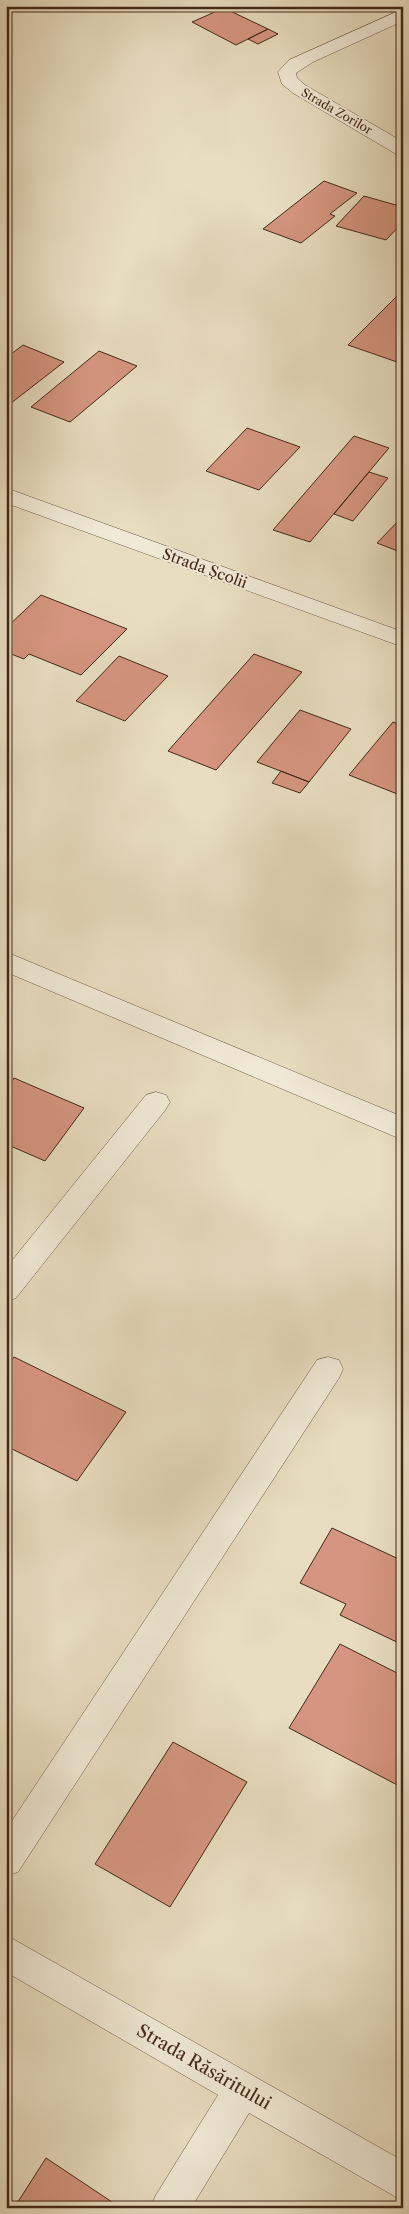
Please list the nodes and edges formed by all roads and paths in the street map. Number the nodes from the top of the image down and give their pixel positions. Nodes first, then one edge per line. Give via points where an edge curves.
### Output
1 (403, 14) edge
2 (403, 150) edge
3 (6, 496) edge
4 (403, 640) edge
5 (6, 961) edge
6 (156, 1102) dead end
7 (403, 1129) edge
8 (6, 1290) edge
9 (328, 1369) dead end
10 (6, 1860) edge
11 (6, 1952) edge
12 (243, 2090) junction
13 (403, 2182) edge
14 (169, 2208) edge

1 - 2 street, Strada Zorilor via 307,58 287,72 288,80 299,89
3 - 4 street, Strada Școlii
5 - 7 street
6 - 8 street
9 - 10 street
11 - 12 street, Strada Răsăritului
12 - 13 street, Strada Răsăritului
12 - 14 street

